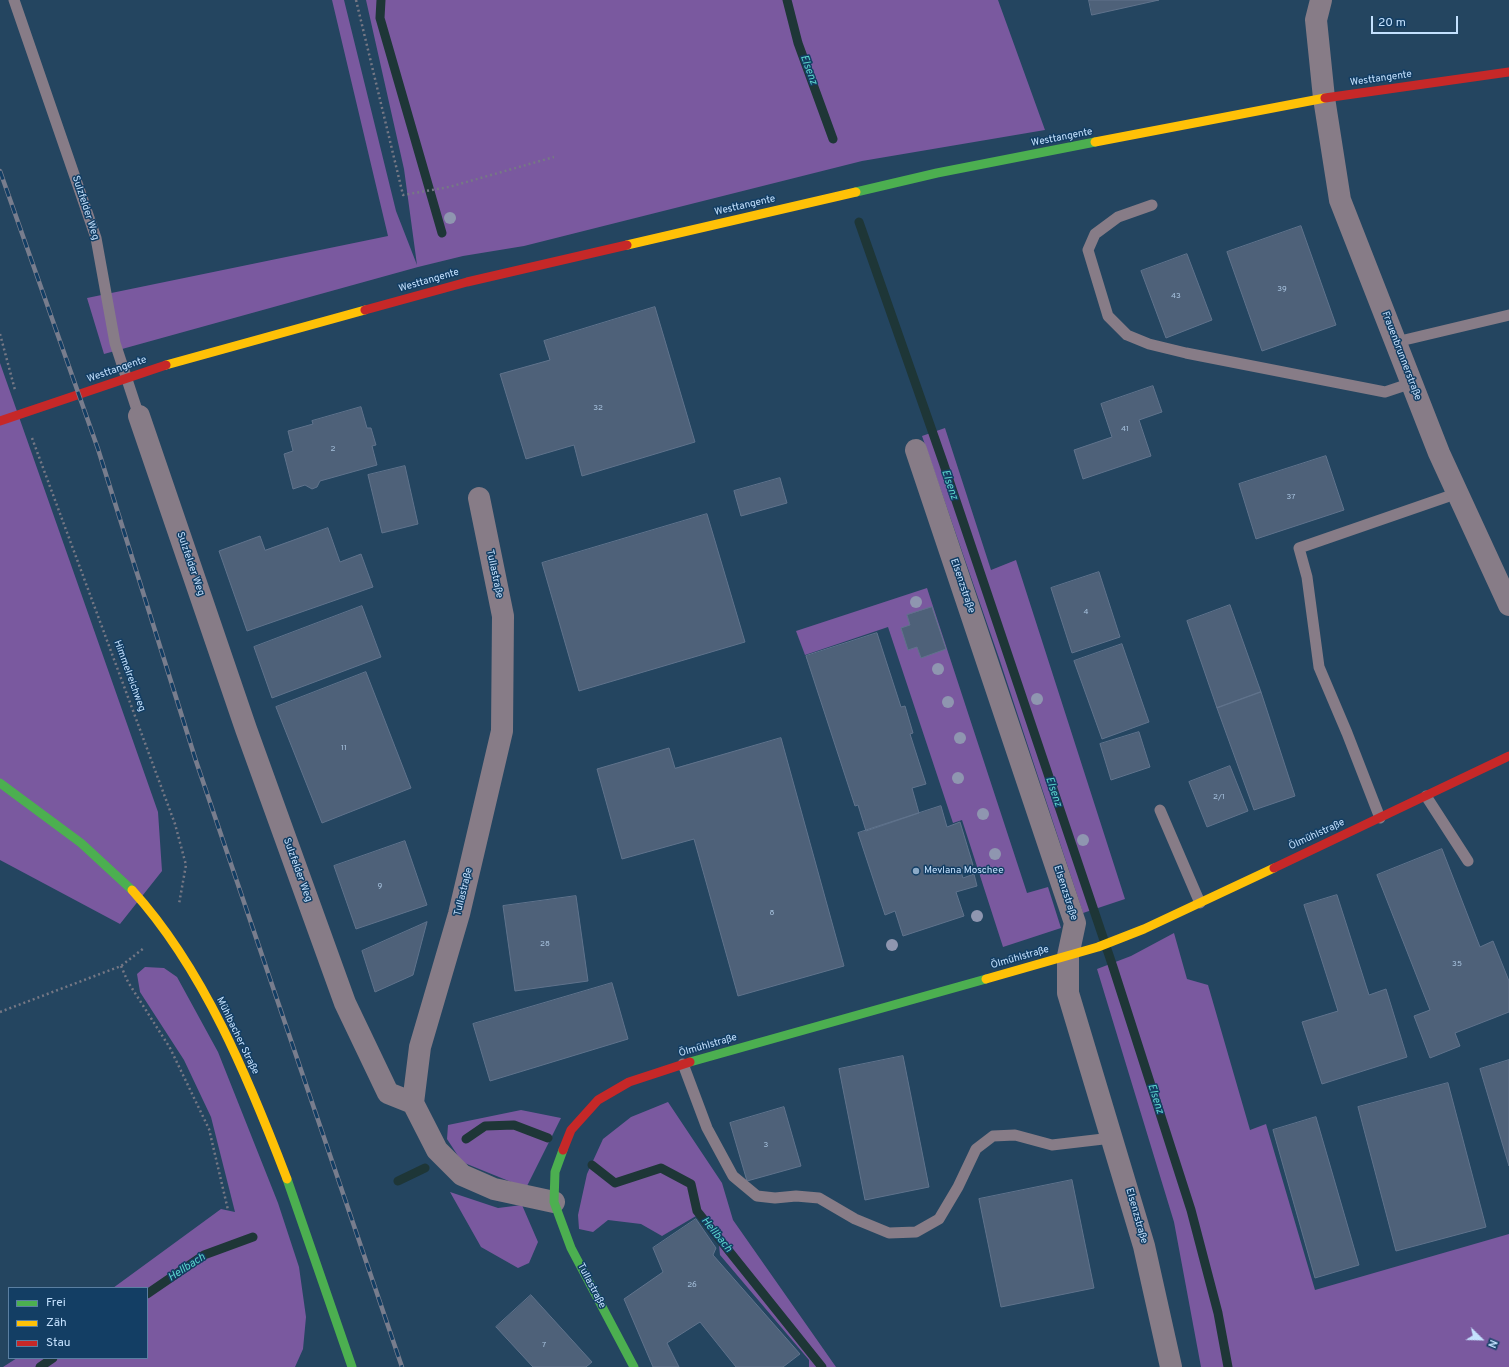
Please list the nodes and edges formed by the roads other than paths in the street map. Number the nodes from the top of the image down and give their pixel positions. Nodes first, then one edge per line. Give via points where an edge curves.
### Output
1 (14, 0) edge
2 (1321, 0) edge
3 (1509, 72) edge
4 (1324, 98) junction
5 (1152, 205) dead end
6 (1509, 316) edge
7 (1396, 342) junction
8 (1412, 383) junction
9 (140, 416) joint
10 (0, 421) edge
11 (916, 450) dead end
12 (1458, 493) junction
13 (479, 498) dead end
14 (1509, 605) edge
15 (1509, 756) edge
16 (0, 783) edge
17 (1426, 796) junction
18 (1160, 810) dead end
19 (1380, 818) junction
20 (1468, 861) dead end
21 (1200, 903) junction
22 (1068, 956) junction
23 (683, 1064) junction
24 (413, 1103) junction
25 (1112, 1138) junction
26 (554, 1172) joint
27 (554, 1202) junction
28 (352, 1367) edge
29 (634, 1367) edge
30 (1171, 1367) edge

1 - 9 lane, Sulzfelder Weg via 96,238 115,343
2 - 4 street, Frauenbrunnerstraße via 1316,20
3 - 4 main road, Westtangente
4 - 7 street, Frauenbrunnerstraße via 1340,200
4 - 10 main road, Westtangente via 937,173 467,282 156,368
5 - 8 lane via 1118,217 1094,234 1088,250 1108,316 1127,335 1149,344 1186,353 1385,392
6 - 7 lane
7 - 8 street, Frauenbrunnerstraße
8 - 12 street, Frauenbrunnerstraße
9 - 24 street, Sulzfelder Weg via 246,729 345,1003 388,1093
11 - 22 street, Elsenzstraße via 1075,923
12 - 14 street, Frauenbrunnerstraße
12 - 19 lane via 1299,548 1307,577 1320,667
13 - 24 street, Tullastraße via 503,616 502,731 459,914 420,1048
15 - 17 main road, Ölmühlstraße
16 - 28 main road, Mühlbacher Straße via 65,829 126,884 166,931 205,994 248,1084 297,1205
17 - 19 main road, Ölmühlstraße
17 - 20 lane
18 - 21 lane
19 - 21 main road, Ölmühlstraße
21 - 22 main road, Ölmühlstraße via 1144,929
22 - 23 main road, Ölmühlstraße
22 - 25 street, Elsenzstraße via 1068,993
23 - 25 lane via 707,1128 733,1176 757,1196 819,1198 855,1219 889,1233 916,1232 939,1219 958,1187 976,1148 993,1136 1015,1135 1052,1145
23 - 26 main road, Ölmühlstraße via 629,1082 598,1100 571,1130
24 - 27 street via 437,1150 462,1175 494,1189
25 - 30 street, Elsenzstraße via 1144,1246
26 - 27 main road, Tullastraße
27 - 29 main road, Tullastraße via 571,1248

